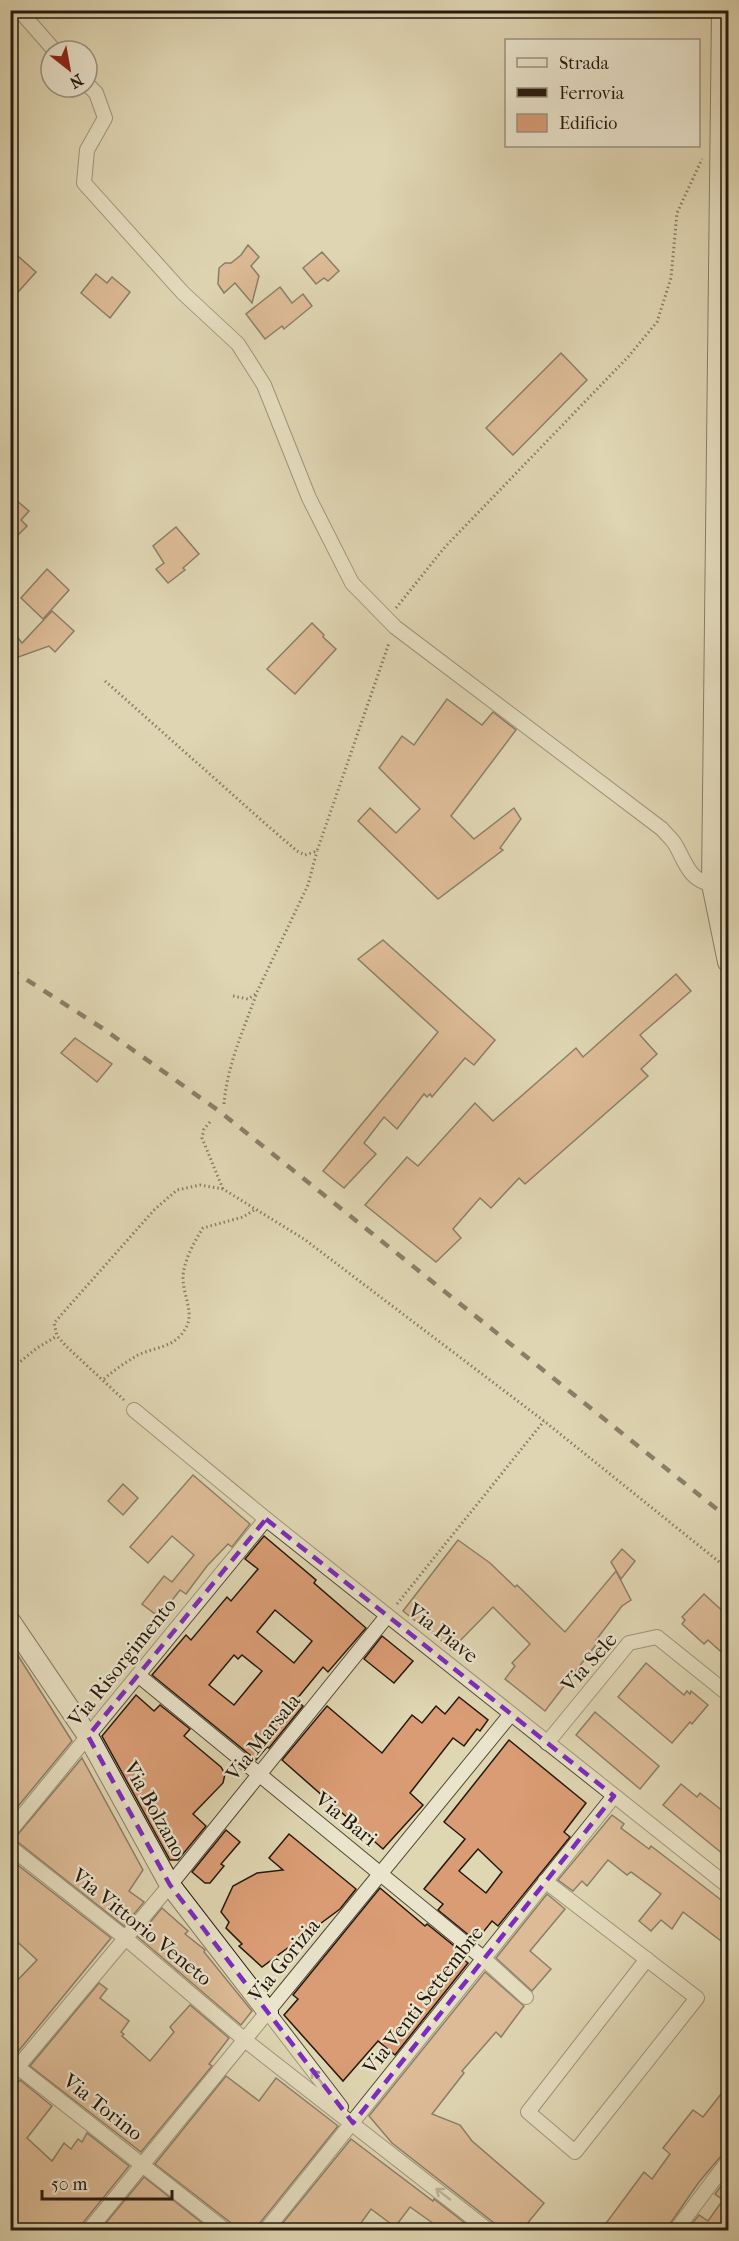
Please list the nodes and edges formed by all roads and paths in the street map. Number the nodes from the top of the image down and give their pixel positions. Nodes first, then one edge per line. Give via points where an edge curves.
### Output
1 (20, 10) edge
2 (722, 10) edge
3 (45, 39) edge
4 (98, 99) edge
5 (720, 138) junction
6 (391, 623) junction
7 (105, 681) dead end
8 (317, 852) junction
9 (712, 884) junction
10 (729, 962) edge
11 (256, 994) junction
12 (233, 996) dead end
13 (224, 1104) dead end
14 (210, 1122) dead end
15 (223, 1189) junction
16 (256, 1209) junction
17 (57, 1336) junction
18 (10, 1370) edge
19 (104, 1379) junction
20 (134, 1410) joint
21 (544, 1421) junction
22 (266, 1519) junction
23 (729, 1569) edge
24 (387, 1616) junction
25 (10, 1621) edge
26 (138, 1675) junction
27 (729, 1694) edge
28 (512, 1714) junction
29 (88, 1736) junction
30 (547, 1743) junction
31 (259, 1774) junction
32 (614, 1796) junction
33 (10, 1831) edge
34 (10, 1847) edge
35 (382, 1875) junction
36 (545, 1881) junction
37 (170, 1885) junction
38 (729, 1887) edge
39 (124, 1937) junction
40 (483, 1958) junction
41 (647, 1959) junction
42 (526, 1997) dead end
43 (268, 2012) junction
44 (246, 2041) junction
45 (13, 2068) edge
46 (353, 2123) junction
47 (729, 2161) edge
48 (142, 2165) junction
49 (89, 2230) edge
50 (225, 2230) edge
51 (266, 2230) edge
52 (488, 2230) edge
53 (676, 2230) edge

1 - 3 street
2 - 5 main road
4 - 6 street via 105,118 87,150 84,183 183,292 238,344 264,385 309,498 352,583
5 - 6 path via 703,156 677,213 671,278 657,322 445,547
5 - 9 main road
6 - 8 path
6 - 9 street via 662,829 697,880
7 - 8 path via 297,851 305,855
8 - 11 path via 308,885
9 - 10 main road
11 - 12 path via 248,999
11 - 13 path via 232,1059
14 - 15 path via 202,1138
15 - 16 path
15 - 17 path via 200,1185 177,1190 155,1209 54,1323
16 - 19 path via 243,1217 203,1228 195,1241 183,1281 190,1315 180,1337 138,1355
16 - 21 path via 304,1239
17 - 18 path
17 - 19 path
19 - 20 path
20 - 22 street, Via Piave
21 - 23 path
21 - 24 path
22 - 24 street, Via Piave
22 - 26 street, Via Risorgimento
24 - 28 street, Via Piave
24 - 31 street, Via Marsala
25 - 29 main road, Via Bolzano
26 - 29 street, Via Risorgimento
26 - 31 street, Via Bari
27 - 30 street, Via Sele via 657,1637 629,1643
28 - 30 street, Via Piave
28 - 35 street, Via Gorizia
29 - 33 street, Via Risorgimento
29 - 37 main road, Via Bolzano
30 - 32 street, Via Piave
31 - 35 street, Via Bari
31 - 37 street, Via Marsala
32 - 36 street, Via Venti Settembre
32 - 38 street, Via Piave
34 - 39 street, Via Vittorio Veneto
35 - 40 street, Via Bari
35 - 43 street, Via Gorizia
36 - 40 street, Via Venti Settembre
36 - 41 street
37 - 39 street, Via Marsala
37 - 43 main road, Via Bolzano
39 - 44 street, Via Vittorio Veneto
39 - 45 street, Via Marsala
40 - 42 street, Via Bari
40 - 46 street, Via Venti Settembre
41 - 41 street via 528,2112 575,2152 697,1998
43 - 44 street, Via Gorizia
46 -> 43 street
44 - 46 street, Via Vittorio Veneto
44 - 48 street, Via Gorizia
45 - 48 street, Via Torino
46 - 51 street, Via Venti Settembre
52 -> 46 street
47 - 53 street
48 - 49 street, Via Gorizia
48 - 50 street, Via Torino

